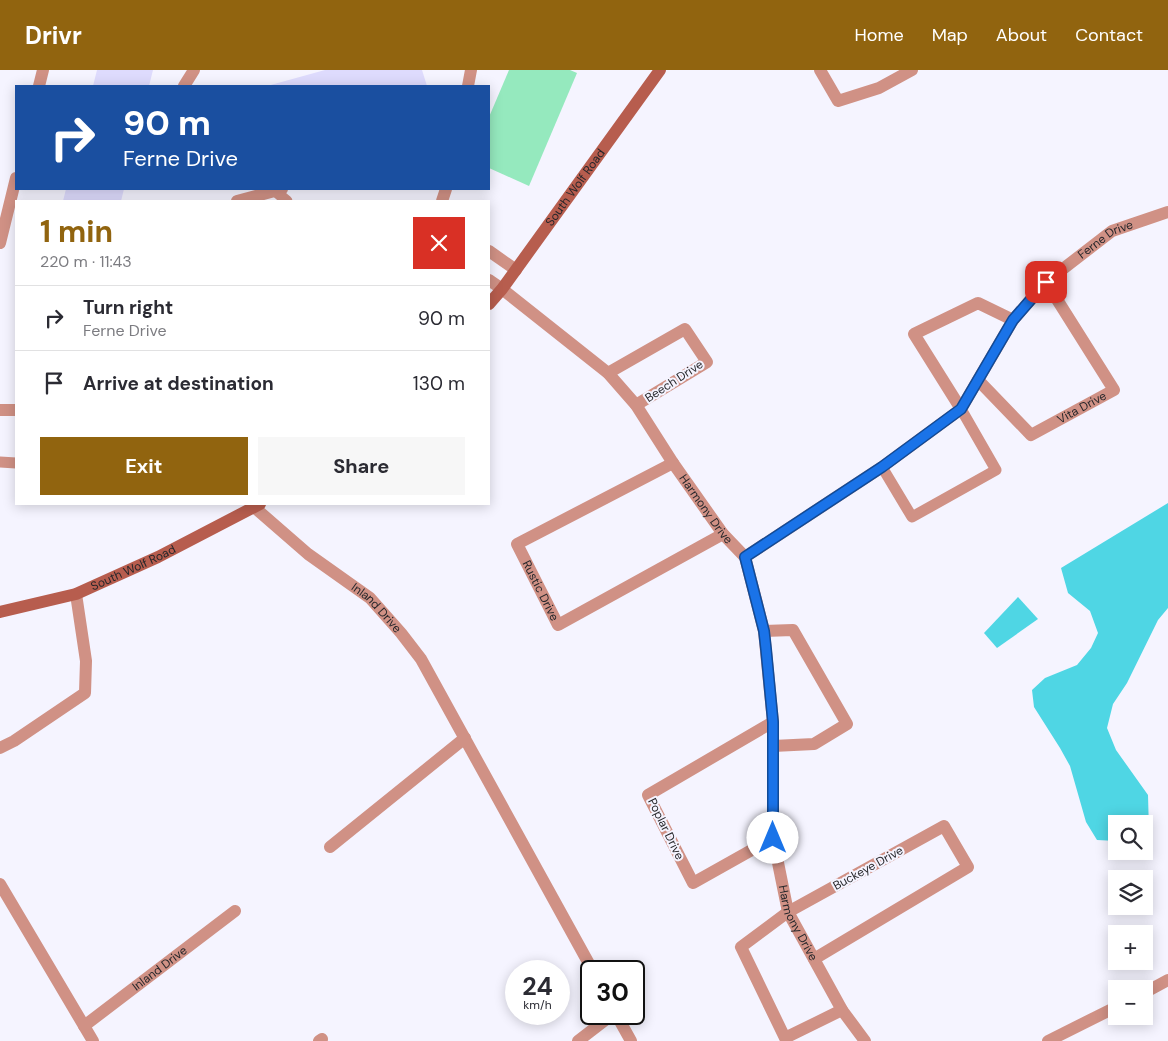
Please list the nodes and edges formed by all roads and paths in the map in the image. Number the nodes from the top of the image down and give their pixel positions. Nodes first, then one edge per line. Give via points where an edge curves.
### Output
1 (43, 70) edge
2 (194, 70) edge
3 (471, 70) edge
4 (660, 70) edge
5 (820, 70) edge
6 (912, 70) edge
7 (39, 85) edge
8 (185, 85) edge
9 (468, 85) edge
10 (15, 182) edge
11 (278, 190) edge
12 (240, 200) edge
13 (286, 200) edge
14 (1168, 212) edge
15 (0, 243) edge
16 (490, 252) edge
17 (516, 270) junction
18 (490, 281) edge
19 (1046, 282) junction
20 (502, 289) junction
21 (490, 303) edge
22 (1013, 320) junction
23 (608, 373) junction
24 (978, 380) junction
25 (636, 405) junction
26 (961, 409) junction
27 (0, 410) edge
28 (15, 410) edge
29 (0, 462) edge
30 (15, 463) edge
31 (673, 463) junction
32 (882, 467) junction
33 (257, 506) edge
34 (723, 534) junction
35 (745, 557) junction
36 (76, 594) junction
37 (0, 612) edge
38 (764, 631) junction
39 (773, 722) junction
40 (465, 738) junction
41 (773, 746) junction
42 (0, 748) edge
43 (773, 838) junction
44 (330, 847) dead end
45 (0, 884) edge
46 (235, 911) dead end
47 (788, 912) junction
48 (814, 959) junction
49 (586, 960) edge
50 (1168, 980) edge
51 (1153, 988) edge
52 (842, 1010) junction
53 (1108, 1010) edge
54 (599, 1025) edge
55 (621, 1025) edge
56 (84, 1026) junction
57 (93, 1041) edge
58 (578, 1041) edge
59 (631, 1041) edge
60 (865, 1041) edge
61 (1048, 1041) edge

1 - 7 street
2 - 8 street
3 - 9 street
4 - 17 main road, South Wolf Road
5 - 6 street via 838,101 880,88
10 - 15 street
11 - 12 street
11 - 13 lane
14 - 19 street, Ferne Drive via 1112,231
16 - 17 street
17 - 20 main road, South Wolf Road
18 - 20 street, Harmony Drive
19 - 22 street, Ferne Drive
19 - 24 street, Vita Drive via 1114,390 1031,435
20 - 21 main road, South Wolf Road
20 - 23 street, Harmony Drive
22 - 24 street, Ferne Drive
22 - 26 street via 978,303 914,334
23 - 25 street, Harmony Drive
23 - 25 street, Beech Drive via 685,329 707,362
24 - 26 street, Ferne Drive
25 - 31 street, Harmony Drive
26 - 32 street, Ferne Drive
26 - 32 lane via 996,470 912,517
27 - 28 street
29 - 30 lane
31 - 34 street, Harmony Drive
31 - 34 street, Rustic Drive via 517,544 558,625
32 - 35 street, Ferne Drive
33 - 36 main road, South Wolf Road via 158,558
33 - 40 street, Inland Drive via 308,554 370,598 402,633 421,659
34 - 35 street, Harmony Drive
35 - 38 street, Harmony Drive
36 - 37 main road, South Wolf Road
36 - 42 street via 86,661 85,693
38 - 39 street, Harmony Drive
38 - 41 street via 793,630 847,724 814,744
39 - 41 street, Harmony Drive
39 - 43 street, Poplar Drive via 648,795 693,883
40 - 44 street
40 - 49 street, Inland Drive
41 - 43 street, Harmony Drive
43 - 47 street, Harmony Drive
45 - 56 street
46 - 56 street, Inland Drive
47 - 48 street, Harmony Drive
47 - 48 street, Buckeye Drive via 944,826 968,868
47 - 52 street, Buckeye Drive via 741,947 785,1038
48 - 52 street, Harmony Drive
50 - 51 street
52 - 60 street, Harmony Drive
53 - 61 street
54 - 58 street
55 - 59 street
56 - 57 street

